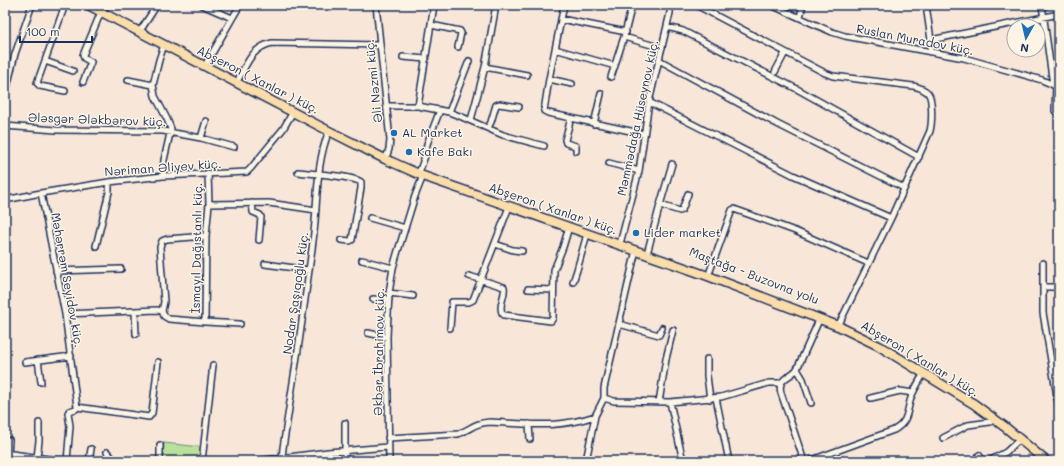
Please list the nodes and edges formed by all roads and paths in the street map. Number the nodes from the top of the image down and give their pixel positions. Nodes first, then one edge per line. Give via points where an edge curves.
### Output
1 (32, 5) edge
2 (65, 5) edge
3 (88, 5) edge
4 (157, 5) edge
5 (202, 5) edge
6 (240, 5) edge
7 (376, 5) edge
8 (434, 5) edge
9 (496, 5) edge
10 (632, 5) edge
11 (663, 5) edge
12 (696, 5) edge
13 (770, 5) edge
14 (803, 5) edge
15 (926, 5) edge
16 (1042, 5) edge
17 (562, 6) edge
18 (671, 6) edge
19 (99, 8) edge
20 (1059, 14) edge
21 (800, 17) junction
22 (1044, 17) junction
23 (232, 18) junction
24 (561, 19) junction
25 (431, 25) junction
26 (667, 26) junction
27 (142, 28) junction
28 (625, 35) junction
29 (931, 40) junction
30 (164, 45) junction
31 (380, 45) junction
32 (458, 47) dead end
33 (662, 48) junction
34 (556, 49) junction
35 (930, 52) junction
36 (786, 53) junction
37 (403, 57) dead end
38 (426, 59) junction
39 (659, 60) junction
40 (45, 61) junction
41 (469, 61) dead end
42 (208, 62) junction
43 (615, 66) junction
44 (486, 67) junction
45 (73, 71) dead end
46 (775, 72) dead end
47 (527, 75) dead end
48 (611, 77) dead end
49 (239, 78) junction
50 (549, 79) junction
51 (128, 80) dead end
52 (83, 82) dead end
53 (572, 84) dead end
54 (153, 85) junction
55 (1056, 86) edge
56 (65, 91) dead end
57 (601, 94) dead end
58 (5, 96) edge
59 (649, 102) junction
60 (387, 106) junction
61 (418, 106) junction
62 (519, 108) dead end
63 (440, 110) junction
64 (293, 112) junction
65 (449, 112) junction
66 (1059, 113) edge
67 (571, 118) junction
68 (471, 120) junction
69 (206, 121) dead end
70 (594, 124) junction
71 (5, 126) edge
72 (488, 128) junction
73 (329, 131) junction
74 (171, 132) junction
75 (644, 134) junction
76 (201, 138) junction
77 (544, 146) dead end
78 (234, 147) dead end
79 (576, 151) dead end
80 (386, 157) junction
81 (919, 157) junction
82 (609, 163) dead end
83 (672, 164) dead end
84 (639, 171) junction
85 (298, 172) dead end
86 (208, 173) junction
87 (421, 173) junction
88 (320, 175) junction
89 (163, 176) junction
90 (109, 182) junction
91 (904, 188) junction
92 (41, 193) junction
93 (688, 194) dead end
94 (5, 200) edge
95 (252, 203) junction
96 (209, 204) junction
97 (660, 205) junction
98 (509, 206) junction
99 (316, 210) junction
100 (370, 218) dead end
101 (890, 218) junction
102 (569, 227) junction
103 (405, 228) junction
104 (587, 234) junction
105 (206, 236) junction
106 (258, 240) dead end
107 (341, 240) dead end
108 (621, 240) junction
109 (495, 244) junction
110 (96, 246) dead end
111 (636, 250) junction
112 (648, 250) junction
113 (522, 251) dead end
114 (362, 260) dead end
115 (868, 263) junction
116 (265, 264) dead end
117 (1043, 264) dead end
118 (393, 268) junction
119 (122, 269) dead end
120 (309, 270) junction
121 (56, 271) junction
122 (710, 271) junction
123 (469, 276) dead end
124 (481, 280) junction
125 (573, 282) dead end
126 (1042, 287) junction
127 (1059, 287) edge
128 (528, 289) dead end
129 (554, 290) junction
130 (390, 293) junction
131 (413, 296) dead end
132 (373, 299) dead end
133 (389, 300) junction
134 (135, 311) junction
135 (162, 312) junction
136 (65, 314) junction
137 (820, 318) junction
138 (205, 322) junction
139 (240, 324) dead end
140 (619, 324) junction
141 (839, 324) junction
142 (450, 328) dead end
143 (662, 328) dead end
144 (673, 330) dead end
145 (368, 333) dead end
146 (136, 334) dead end
147 (387, 337) junction
148 (71, 356) junction
149 (707, 359) dead end
150 (38, 360) junction
151 (26, 362) dead end
152 (158, 362) dead end
153 (213, 365) dead end
154 (797, 369) junction
155 (924, 373) junction
156 (41, 382) dead end
157 (781, 383) junction
158 (913, 393) junction
159 (1058, 393) edge
160 (604, 398) junction
161 (716, 398) junction
162 (871, 398) dead end
163 (710, 399) junction
164 (659, 402) junction
165 (670, 402) junction
166 (811, 403) dead end
167 (77, 407) junction
168 (1059, 408) edge
169 (594, 416) junction
170 (995, 419) junction
171 (39, 423) dead end
172 (345, 423) dead end
173 (529, 424) junction
174 (388, 438) junction
175 (943, 438) dead end
176 (530, 439) dead end
177 (1020, 439) junction
178 (9, 440) dead end
179 (160, 446) dead end
180 (388, 447) junction
181 (91, 449) dead end
182 (345, 451) junction
183 (107, 452) dead end
184 (7, 454) edge
185 (979, 455) dead end
186 (37, 457) junction
187 (282, 458) junction
188 (299, 458) edge
189 (63, 461) edge
190 (67, 461) edge
191 (89, 461) edge
192 (115, 461) edge
193 (160, 461) edge
194 (202, 461) edge
195 (257, 461) edge
196 (345, 461) edge
197 (389, 461) edge
198 (586, 461) edge
199 (683, 461) edge
200 (729, 461) edge
201 (804, 461) edge
202 (809, 461) edge
203 (983, 461) edge
204 (989, 461) edge
205 (1046, 461) edge
206 (1053, 461) edge

1 - 58 street via 15,54
2 - 40 street
3 - 19 main road, Abşeron ( Xanlar ) küç.
4 - 27 street
5 - 23 street
6 - 23 street
7 - 31 street, Əli Nəzmi küç.
8 - 25 street
9 - 44 street
10 - 28 street
11 - 18 street, Məmmədağa Hüseynov küç.
12 - 36 street
13 - 21 street, Ruslan Muradov küç.
14 - 21 street
15 - 29 street
16 - 22 street
17 - 24 street
18 - 26 street, Məmmədağa Hüseynov küç.
19 - 27 main road, Maştağa - Buzovna yolu
19 - 30 main road, Abşeron ( Xanlar ) küç.
19 - 52 street via 83,56 91,62
20 - 22 street
21 - 35 street, Ruslan Muradov küç. via 845,36
22 - 29 street
22 - 55 street
23 - 42 street
24 - 28 street
24 - 34 street
25 - 32 street via 460,31
25 - 38 street
26 - 33 street, Məmmədağa Hüseynov küç.
26 - 81 street via 683,31 790,86
27 - 42 main road, Maştağa - Buzovna yolu
28 - 33 street
28 - 43 street
29 - 35 street
30 - 54 street
30 - 64 main road, Abşeron ( Xanlar ) küç.
31 - 49 street via 267,44 255,51
31 - 60 street, Əli Nəzmi küç.
33 - 39 street, Məmmədağa Hüseynov küç.
34 - 43 street
34 - 50 street
35 - 55 street, Ruslan Muradov küç. via 971,60
36 - 46 street
36 - 81 street via 829,75 908,84 926,90 930,96 931,127
37 - 38 street
38 - 61 street
39 - 59 street, Məmmədağa Hüseynov küç.
39 - 91 street via 777,124
40 - 45 street
40 - 56 street via 37,83 40,86
41 - 65 street
42 - 49 main road, Maştağa - Buzovna yolu
43 - 48 street
44 - 47 street
44 - 68 street
49 - 80 main road, Maştağa - Buzovna yolu
50 - 53 street
50 - 67 street via 544,111
51 - 54 street
54 - 74 street via 155,96
55 - 66 street via 1055,111
57 - 70 street
59 - 75 street, Məmmədağa Hüseynov küç.
59 - 101 street via 793,175
60 - 61 street
60 - 80 street, Əli Nəzmi küç. via 390,140
61 - 63 street
62 - 72 street via 496,105
63 - 65 street
63 - 87 street, Əkbər İbrahimov küç. via 427,144
64 - 73 main road, Abşeron ( Xanlar ) küç.
64 - 86 street, Nəriman Əliyev küç. via 283,129 249,171
65 - 68 street
67 - 70 street
67 - 79 street via 565,142 576,146
68 - 72 street
69 - 76 street
70 - 75 street
71 - 74 street, Ələsgər Ələkbərov küç. via 56,130
72 - 77 street via 502,135
73 - 80 main road, Abşeron ( Xanlar ) küç.
73 - 88 street, Nodar Şaşıqoğlu küç. via 322,151
74 - 76 street, Ələsgər Ələkbərov küç.
74 - 89 street
75 - 84 street, Məmmədağa Hüseynov küç.
76 - 78 street, Ələsgər Ələkbərov küç.
80 - 87 main road, Maştağa - Buzovna yolu
81 - 91 street
82 - 84 street
83 - 97 street
84 - 108 street, Məmmədağa Hüseynov küç.
85 - 88 street
86 - 89 street, Nəriman Əliyev küç.
86 - 96 street, İsmayıl Dağıstanlı küç.
87 - 98 main road, Abşeron ( Xanlar ) küç.
87 - 103 street, Əkbər İbrahimov küç.
87 - 108 main road, Maştağa - Buzovna yolu
88 - 99 street, Nodar Şaşıqoğlu küç.
88 - 107 street via 361,182 352,240
89 - 90 street, Nəriman Əliyev küç.
90 - 92 street, Nəriman Əliyev küç.
90 - 110 street
91 - 101 street
92 - 94 street, Nəriman Əliyev küç.
92 - 121 street, Məhərrəm Seyidov küç.
93 - 97 street via 680,211
95 - 96 street
95 - 99 street
95 - 106 street via 253,212 261,217
96 - 105 street, İsmayıl Dağıstanlı küç.
97 - 112 street
98 - 102 main road, Abşeron ( Xanlar ) küç.
98 - 109 street
99 - 120 street, Nodar Şaşıqoğlu küç.
100 - 103 street
101 - 115 street
102 - 104 main road, Abşeron ( Xanlar ) küç.
102 - 129 street via 555,266
103 - 118 street, Əkbər İbrahimov küç.
104 - 111 main road, Abşeron ( Xanlar ) küç.
104 - 125 street
105 - 135 street via 162,241
105 - 138 street, İsmayıl Dağıstanlı küç.
108 - 112 main road, Maştağa - Buzovna yolu
109 - 113 street
109 - 124 street
111 - 137 main road, Abşeron ( Xanlar ) küç.
111 - 140 street
112 - 122 main road, Maştağa - Buzovna yolu
114 - 118 street
115 - 122 street via 795,231 734,209
115 - 141 street
116 - 120 street
117 - 126 street
118 - 130 street, Əkbər İbrahimov küç.
119 - 121 street
120 - 187 street, Nodar Şaşıqoğlu küç.
121 - 136 street, Məhərrəm Seyidov küç.
122 - 141 main road, Maştağa - Buzovna yolu
123 - 124 street
124 - 129 street via 504,287 501,307 504,315 551,321 554,318
124 - 142 street via 471,302 452,302
126 - 127 street
126 - 159 street via 1043,313
128 - 129 street
130 - 131 street
130 - 133 street, Əkbər İbrahimov küç.
132 - 133 street
133 - 147 street, Əkbər İbrahimov küç.
134 - 135 street, İsmayıl Dağıstanlı küç.
134 - 136 street, İsmayıl Dağıstanlı küç.
134 - 146 street
135 - 138 street, İsmayıl Dağıstanlı küç. via 168,319
136 - 148 street, Məhərrəm Seyidov küç.
137 - 141 main road, Abşeron ( Xanlar ) küç.
137 - 154 street
138 - 139 street
140 - 143 street via 659,335
140 - 160 street
141 - 155 main road, Abşeron ( Xanlar ) küç.
141 - 206 main road, Maştağa - Buzovna yolu via 881,342 978,402 1009,423
144 - 164 street
145 - 147 street
147 - 174 street, Əkbər İbrahimov küç.
148 - 150 street
148 - 167 street, Məhərrəm Seyidov küç.
149 - 163 street
150 - 151 street
150 - 156 street
152 - 167 street via 152,413 149,417
153 - 194 street
154 - 157 street
154 - 166 street
155 - 158 street
155 - 170 main road, Abşeron ( Xanlar ) küç.
157 - 161 street via 769,383
157 - 201 street via 781,393
158 - 162 street via 900,391
158 - 202 street via 907,418 901,427
159 - 168 street
160 - 164 street via 614,401
160 - 169 street
161 - 163 street
161 - 200 street
163 - 165 street
164 - 165 street
165 - 199 street
167 - 190 street via 68,413 70,426
169 - 173 street via 560,424
169 - 198 street
170 - 175 street via 968,426
170 - 177 main road, Abşeron ( Xanlar ) küç.
171 - 186 street
172 - 182 street
173 - 174 street via 481,422 458,434
173 - 176 street
174 - 180 street, Əkbər İbrahimov küç.
177 - 204 street via 1006,452
177 - 205 main road, Abşeron ( Xanlar ) küç.
178 - 184 street
179 - 193 street
180 - 182 street
180 - 197 street, Əkbər İbrahimov küç.
181 - 191 street
182 - 188 street
182 - 196 street
183 - 192 street
184 - 186 street
185 - 203 street
186 - 189 street
187 - 188 street
187 - 195 street

